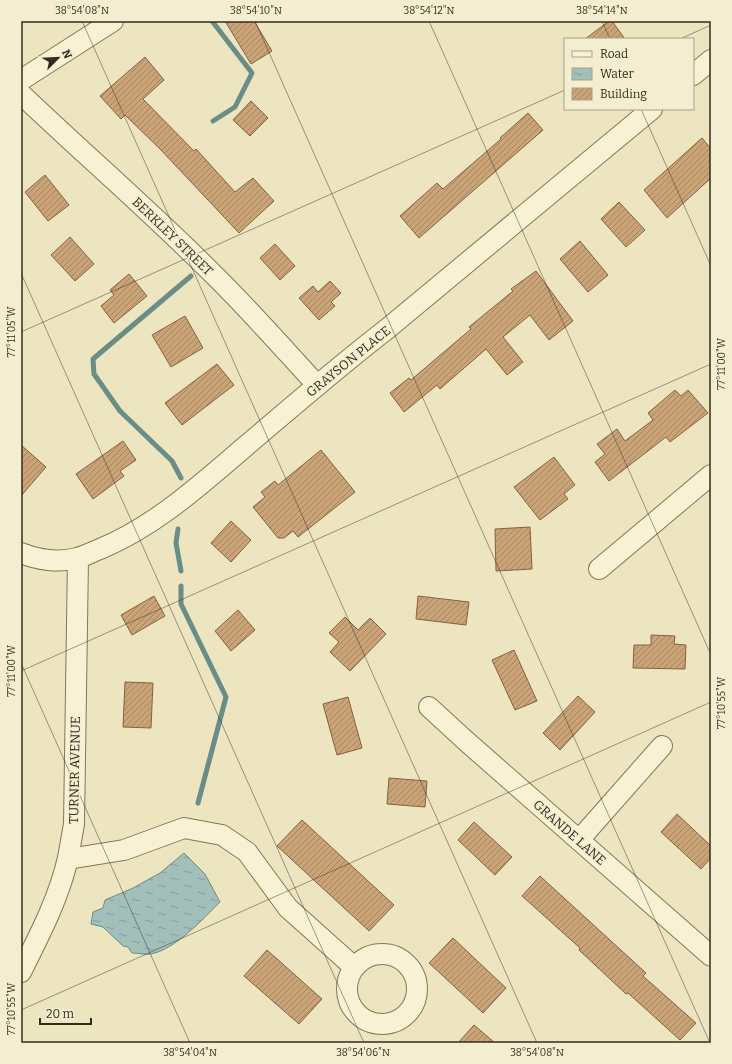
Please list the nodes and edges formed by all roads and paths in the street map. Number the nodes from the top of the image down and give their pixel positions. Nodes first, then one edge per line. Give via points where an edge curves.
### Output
1 (113, 21) edge
2 (711, 60) edge
3 (694, 74) edge
4 (21, 80) edge
5 (21, 94) edge
6 (651, 110) edge
7 (317, 385) junction
8 (711, 475) edge
9 (21, 553) edge
10 (78, 558) junction
11 (599, 569) dead end
12 (429, 708) dead end
13 (662, 746) dead end
14 (579, 840) junction
15 (68, 859) junction
16 (711, 956) edge
17 (354, 967) dead end
18 (21, 972) edge

1 - 4 street
2 - 3 street
5 - 7 street, BERKLEY STREET via 212,272
6 - 7 street, GRAYSON PLACE
7 - 10 street, GRAYSON PLACE via 186,496 137,531
8 - 11 street
9 - 10 street, GRAYSON PLACE via 50,560
10 - 15 street, TURNER AVENUE via 74,824
12 - 14 street, GRANDE LANE
13 - 14 street
14 - 16 street, GRANDE LANE
15 - 17 street via 124,850 184,828 222,835 247,852 288,908
15 - 18 street, TURNER AVENUE via 57,893

